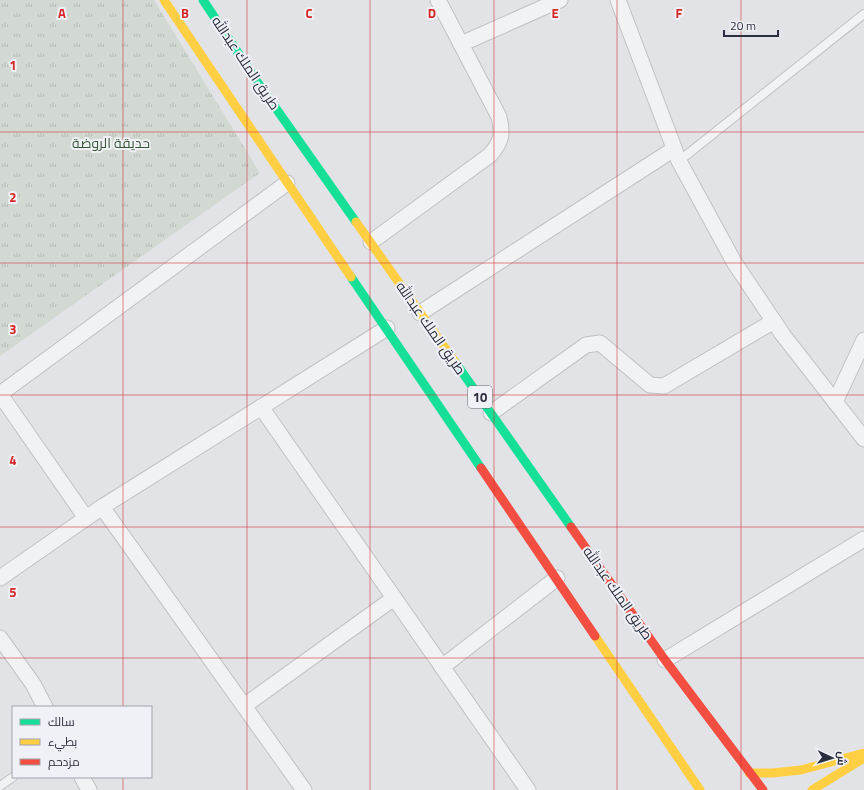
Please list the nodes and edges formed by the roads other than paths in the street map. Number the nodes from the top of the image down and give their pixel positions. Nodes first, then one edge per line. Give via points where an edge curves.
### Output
1 (164, 0) edge
2 (203, 0) edge
3 (438, 0) edge
4 (560, 0) edge
5 (618, 0) edge
6 (864, 14) edge
7 (461, 44) junction
8 (677, 155) junction
9 (287, 183) junction
10 (371, 242) junction
11 (420, 313) junction
12 (774, 321) junction
13 (387, 328) junction
14 (864, 340) edge
15 (0, 394) edge
16 (835, 402) junction
17 (260, 407) junction
18 (491, 413) junction
19 (864, 439) edge
20 (102, 507) junction
21 (86, 518) junction
22 (864, 539) edge
23 (0, 578) edge
24 (557, 578) junction
25 (394, 598) junction
26 (0, 638) edge
27 (665, 660) junction
28 (442, 667) junction
29 (44, 706) edge
30 (244, 706) junction
31 (864, 753) edge
32 (864, 758) edge
33 (748, 773) junction
34 (12, 778) edge
35 (83, 778) edge
36 (0, 786) edge
37 (89, 790) edge
38 (304, 790) edge
39 (528, 790) edge
40 (700, 790) edge
41 (763, 790) edge
42 (812, 790) edge

1 - 9 main road
2 - 10 main road, طريق الملك عبدالله / 10 via 256,80
3 - 7 street
4 - 7 street
5 - 8 street
6 - 8 lane
7 - 10 street via 499,117 502,132 496,147 490,155
8 - 11 street
8 - 12 street via 734,262
9 - 13 main road
9 - 15 street
10 - 11 main road, طريق الملك عبدالله / 10
11 - 18 main road, طريق الملك عبدالله / 10
12 - 16 street
12 - 18 street via 664,386 650,385 600,343 586,345
13 - 17 street
13 - 24 main road
14 - 16 street
15 - 21 street
16 - 19 street
17 - 20 street
17 - 25 street
18 - 27 main road, طريق الملك عبدالله / 10
20 - 21 street
20 - 30 street
21 - 23 street
22 - 27 street
24 - 28 street
24 - 40 main road
25 - 28 street
25 - 30 street
26 - 29 street
27 - 33 main road, طريق الملك عبدالله / 10
28 - 39 street
30 - 38 street
31 - 33 main road via 801,770
32 - 42 main road
33 - 41 main road, طريق الملك عبدالله / 10
34 - 36 lane
35 - 37 street

